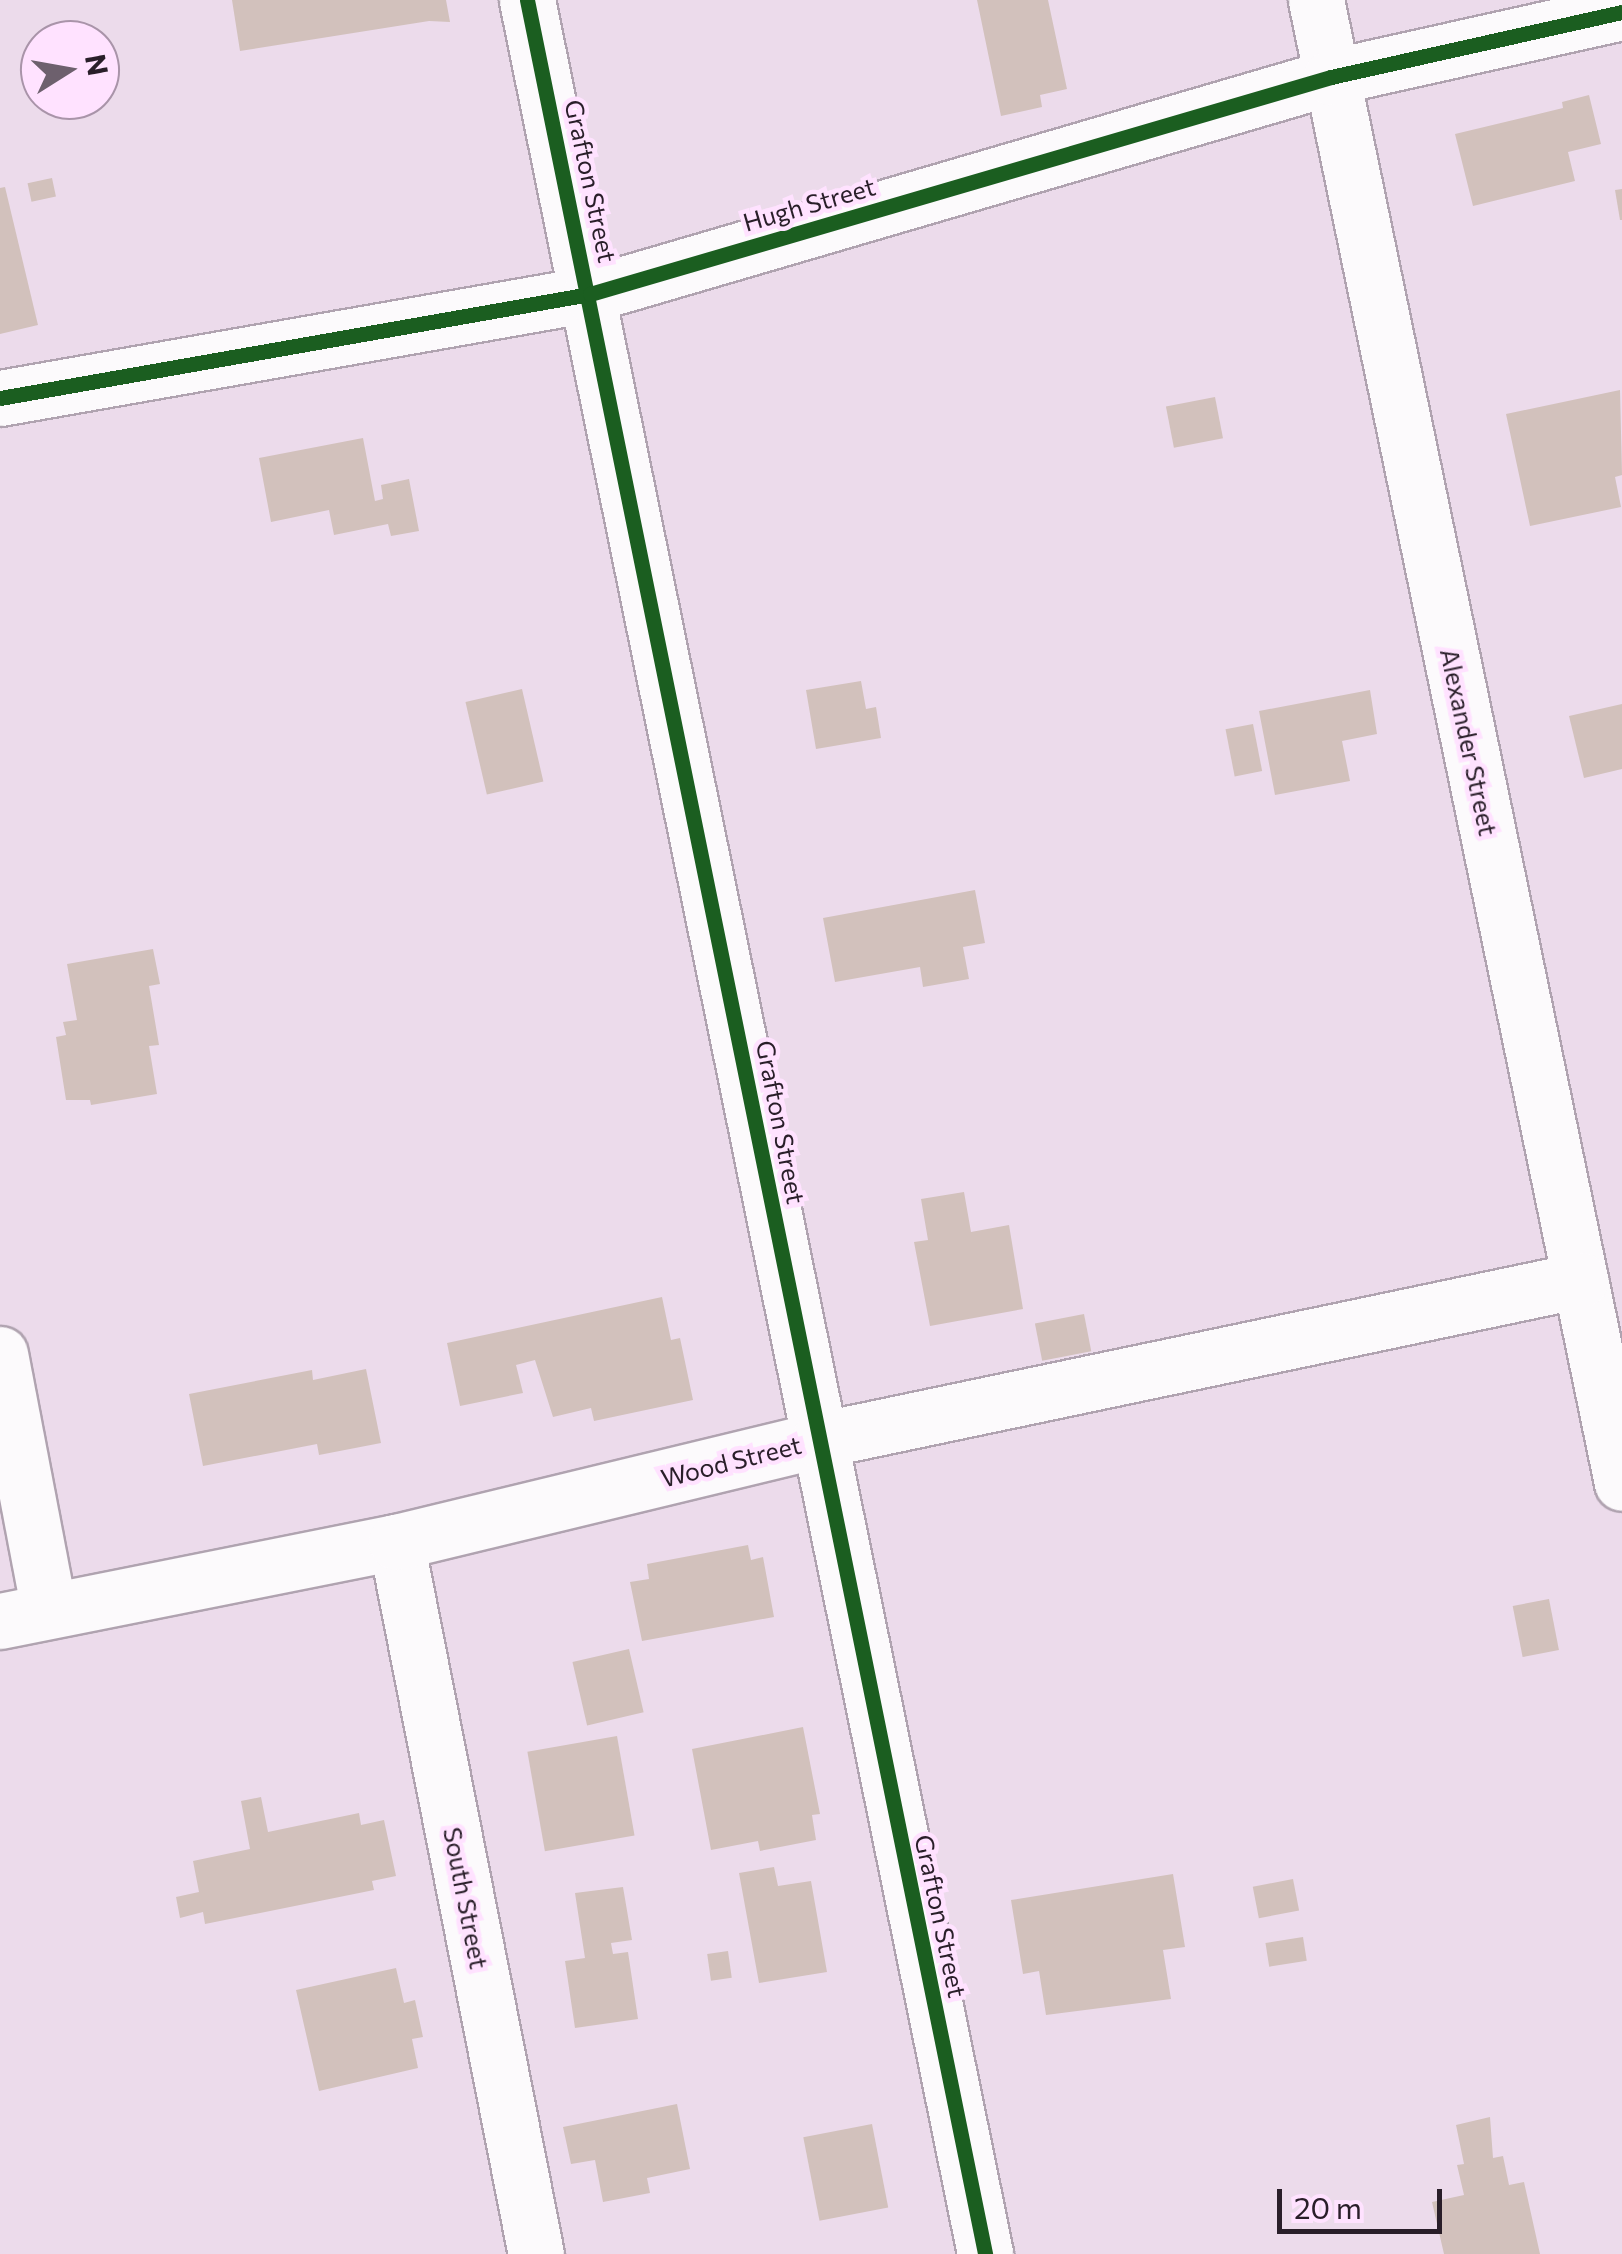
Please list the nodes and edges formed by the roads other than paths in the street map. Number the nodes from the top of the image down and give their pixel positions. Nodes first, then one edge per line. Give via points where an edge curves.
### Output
1 (527, 0) edge
2 (1316, 0) edge
3 (1622, 12) edge
4 (1332, 77) junction
5 (590, 294) junction
6 (0, 398) edge
7 (1580, 1280) junction
8 (0, 1354) edge
9 (819, 1440) junction
10 (1622, 1483) edge
11 (396, 1542) junction
12 (24, 1616) edge
13 (536, 2254) edge
14 (985, 2254) edge

1 - 5 street, Grafton Street
2 - 4 street, Alexander Street
3 - 4 street, Hugh Street
4 - 5 street, Hugh Street
4 - 7 street, Alexander Street
5 - 6 street, Hugh Street
5 - 9 street, Grafton Street
7 - 9 street, Wood Street
7 - 10 street, Alexander Street
8 - 12 street
9 - 11 street, Wood Street
9 - 14 street, Grafton Street
11 - 12 street, Wood Street
11 - 13 street, South Street

